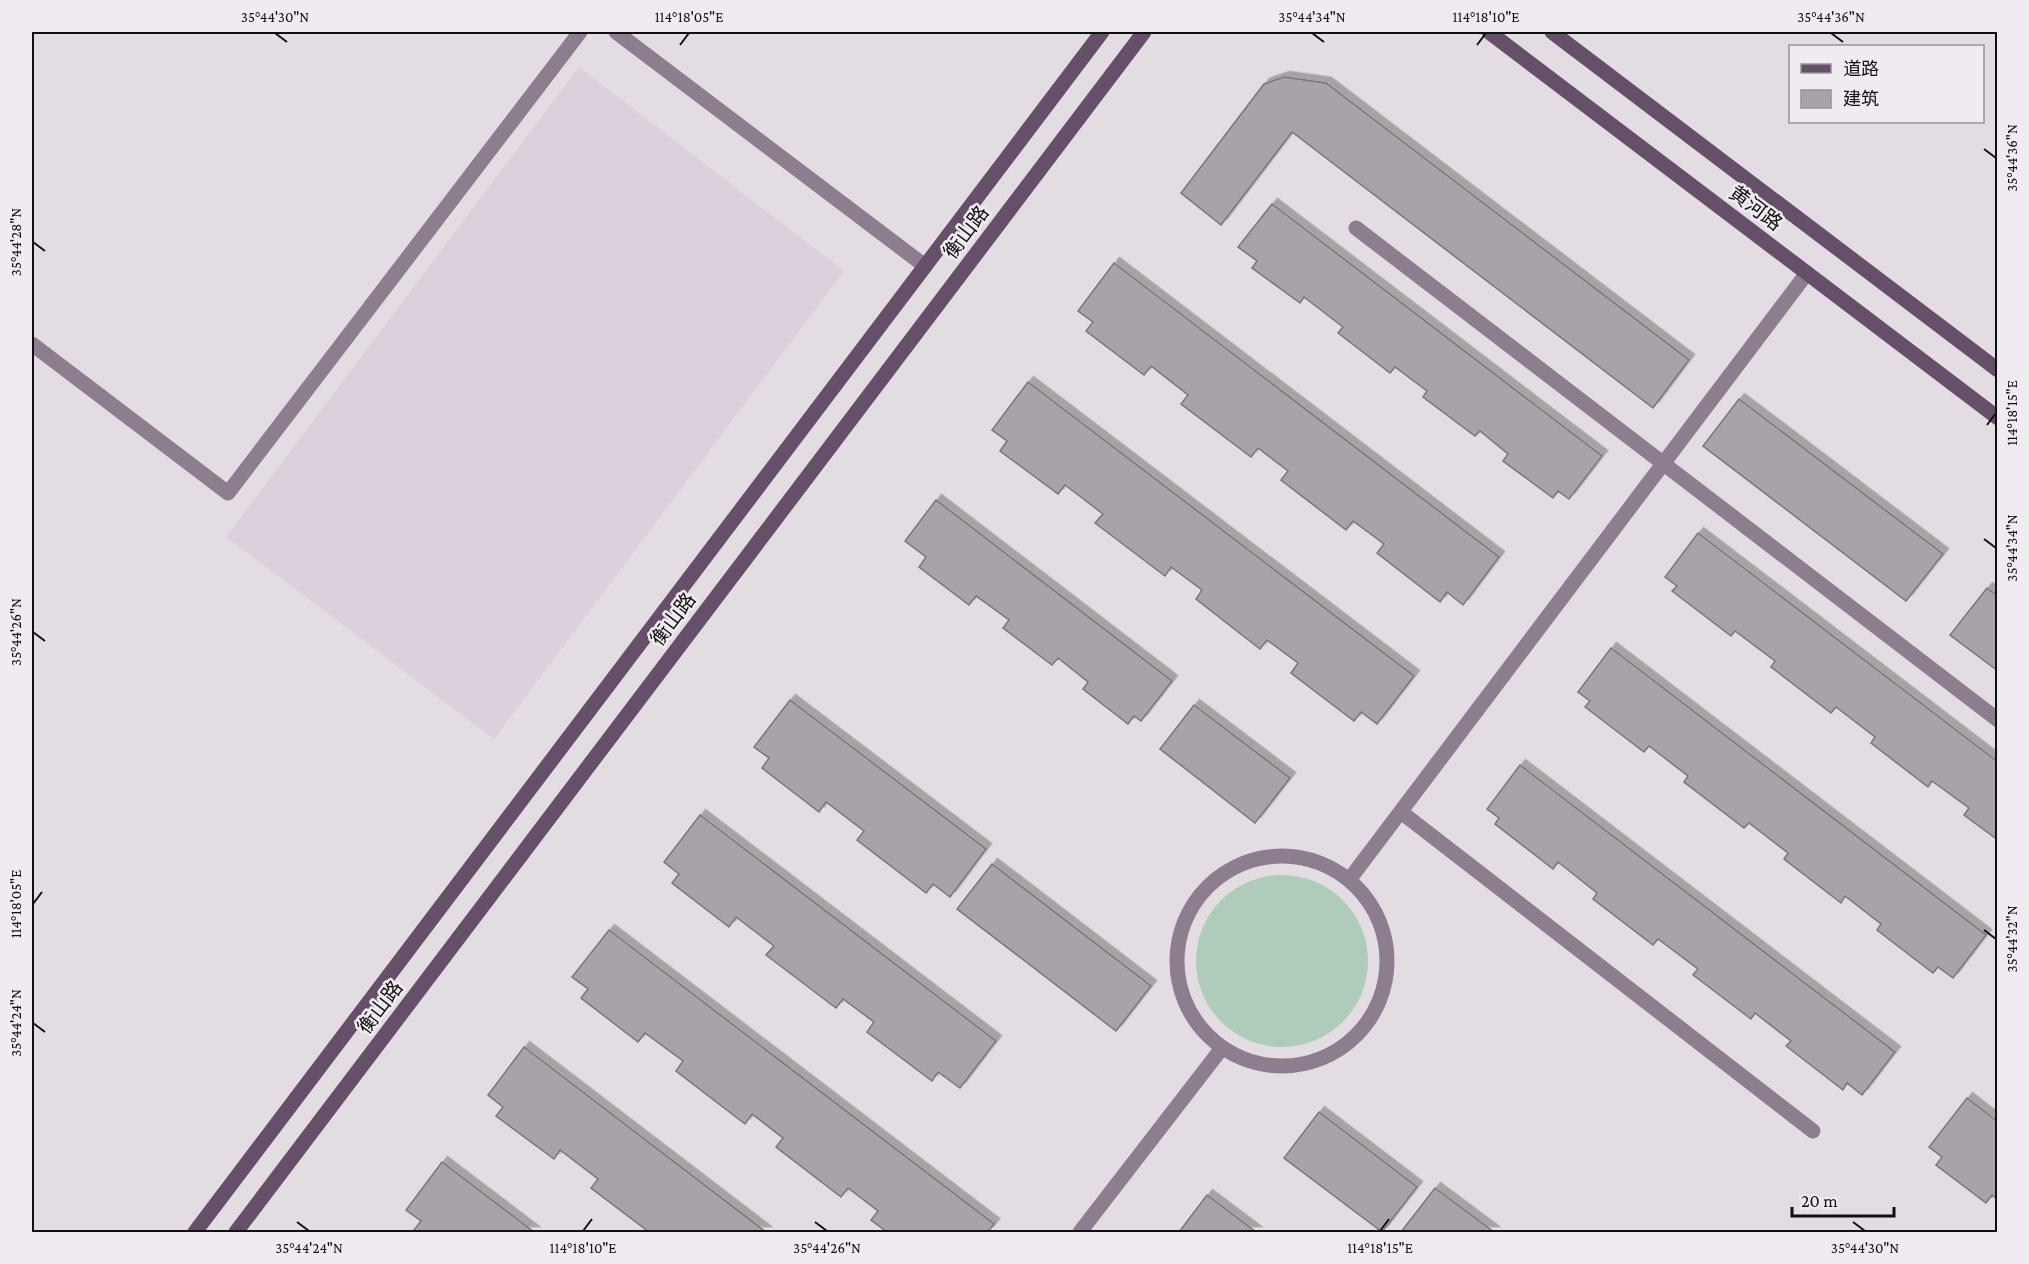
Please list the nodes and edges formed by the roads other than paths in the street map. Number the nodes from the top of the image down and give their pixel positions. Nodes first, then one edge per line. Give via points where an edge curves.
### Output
1 (580, 32) edge
2 (616, 32) edge
3 (1102, 32) edge
4 (1144, 32) edge
5 (1490, 32) edge
6 (1552, 32) edge
7 (1356, 228) dead end
8 (925, 266) junction
9 (1807, 273) junction
10 (32, 344) edge
11 (1998, 370) edge
12 (1998, 418) edge
13 (1663, 463) junction
14 (1998, 720) edge
15 (1401, 812) junction
16 (1349, 880) junction
17 (1222, 1048) junction
18 (1813, 1131) dead end
19 (195, 1233) edge
20 (236, 1233) edge
21 (1080, 1233) edge

1 - 10 lane via 228,493
2 - 8 lane
3 - 8 street, 衡山路
4 - 20 street, 衡山路
5 - 9 street, 黄河路
6 - 11 street, 黄河路
7 - 13 lane
8 - 19 street, 衡山路
9 - 12 street, 黄河路
9 - 13 lane
13 - 14 lane
13 - 15 lane
15 - 16 lane
15 - 18 lane
16 - 17 lane via 1376,915 1388,959 1379,1004 1367,1024 1333,1054 1301,1065 1260,1065
16 - 17 lane via 1311,860 1267,857 1226,871 1191,906 1176,954 1178,979 1197,1025
17 - 21 lane

